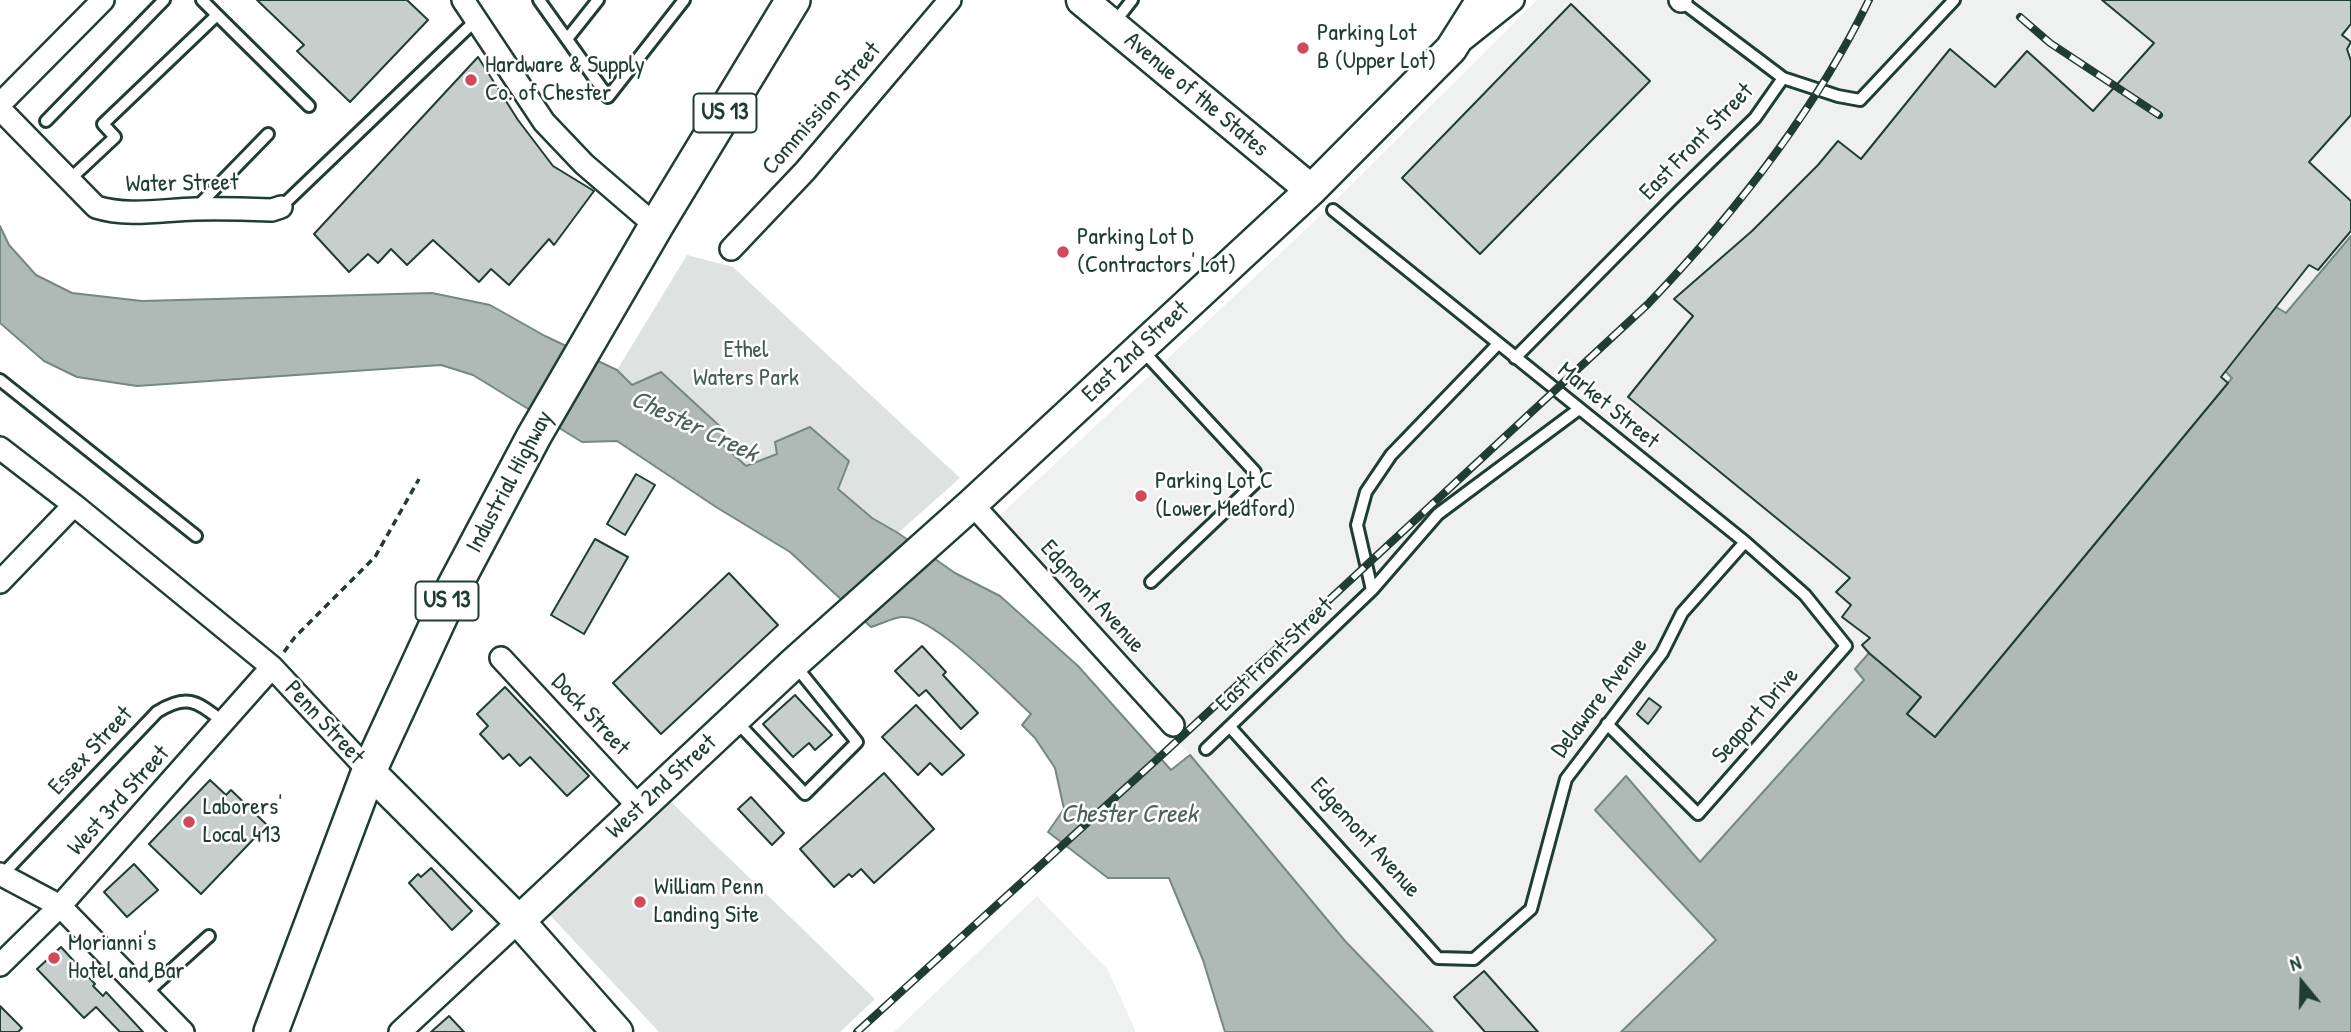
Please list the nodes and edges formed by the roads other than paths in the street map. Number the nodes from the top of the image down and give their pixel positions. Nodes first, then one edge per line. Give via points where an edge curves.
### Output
1 (103, 0) edge
2 (163, 0) edge
3 (202, 0) edge
4 (463, 0) edge
5 (539, 0) edge
6 (598, 0) edge
7 (684, 0) edge
8 (793, 0) edge
9 (950, 0) edge
10 (1082, 0) edge
11 (1132, 0) edge
12 (1482, 0) edge
13 (1513, 0) edge
14 (1954, 0) edge
15 (1680, 1) edge
16 (218, 15) junction
17 (475, 21) junction
18 (1112, 26) junction
19 (567, 39) junction
20 (1451, 49) junction
21 (1783, 78) junction
22 (309, 106) dead end
23 (0, 107) edge
24 (46, 121) dead end
25 (268, 134) dead end
26 (68, 181) junction
27 (1311, 190) junction
28 (281, 207) joint
29 (195, 209) junction
30 (1333, 210) dead end
31 (656, 226) junction
32 (731, 249) dead end
33 (1498, 344) junction
34 (1140, 348) junction
35 (1516, 358) junction
36 (0, 380) edge
37 (1578, 408) junction
38 (0, 448) edge
39 (972, 504) junction
40 (74, 505) junction
41 (196, 536) dead end
42 (1745, 542) junction
43 (926, 544) joint
44 (0, 582) edge
45 (1152, 582) dead end
46 (1373, 590) junction
47 (1846, 646) joint
48 (501, 658) dead end
49 (793, 664) junction
50 (272, 667) junction
51 (734, 719) junction
52 (225, 723) junction
53 (1607, 724) junction
54 (1173, 725) dead end
55 (1230, 727) junction
56 (1206, 750) dead end
57 (369, 771) junction
58 (640, 808) junction
59 (1, 875) edge
60 (60, 905) junction
61 (519, 921) junction
62 (209, 936) dead end
63 (1474, 958) joint
64 (0, 965) edge
65 (146, 993) junction
66 (176, 1030) edge
67 (404, 1031) edge
68 (271, 1032) edge
69 (617, 1032) edge

1 - 23 street
2 - 24 lane
3 - 16 lane
4 - 17 street
5 - 19 lane
6 - 19 lane
7 - 19 lane via 608,97
8 - 31 main road, Industrial Highway / US 13
9 - 32 street, Commission Street via 805,171
10 - 18 street, Avenue of the States
11 - 18 lane
12 - 20 street, East 2nd Street
13 - 20 street
14 - 21 lane, East Front Street via 1860,100
15 - 21 lane
16 - 22 lane
16 - 26 lane via 103,124 115,137
17 - 28 lane
17 - 31 street via 544,122 584,164
18 - 27 street, Avenue of the States
20 - 27 street, East 2nd Street
21 - 35 lane, East Front Street via 1755,118
23 - 26 street, Water Street
25 - 29 lane
26 - 29 street, Water Street via 96,207 110,211
27 - 34 street, East 2nd Street
28 - 29 street, Water Street
30 - 33 lane, Market Street
31 - 57 main road, Industrial Highway / US 13 via 534,436 454,587
33 - 35 lane, Market Street
33 - 46 lane via 1391,454 1366,492 1357,525
34 - 39 street, East 2nd Street
34 - 45 lane via 1255,472 1255,483
35 - 37 lane, Market Street
36 - 41 lane
37 - 42 lane, Market Street
37 - 46 lane, East Front Street via 1438,514
38 - 40 street, Penn Street
39 - 43 street, East 2nd Street
39 - 54 street, Edgmont Avenue
40 - 44 street
40 - 50 street, Penn Street
42 - 47 lane, Market Street via 1805,595
42 - 53 lane, Delaware Avenue via 1682,613 1662,653
43 - 49 street, West 2nd Street
46 - 55 lane, East Front Street
47 - 53 lane, Seaport Drive via 1698,814
48 - 58 street, Dock Street
49 - 51 street, West 2nd Street
49 - 51 lane via 857,742 805,794
50 - 52 street, West 3rd Street
50 - 57 street, Penn Street
51 - 58 street, West 2nd Street
52 - 59 lane, Essex Street via 197,703 174,701 157,712
52 - 60 street, West 3rd Street
53 - 63 lane, Delaware Avenue via 1566,779 1531,909
55 - 56 lane, East Front Street
55 - 63 lane, Edgemont Avenue via 1438,958
57 - 61 street, Penn Street
57 - 68 main road, Industrial Highway / US 13
58 - 61 street, West 2nd Street
59 - 60 street
60 - 64 street, West 3rd Street
60 - 65 street
61 - 67 street, West 2nd Street
61 - 69 street, Penn Street
62 - 65 lane
65 - 66 street

